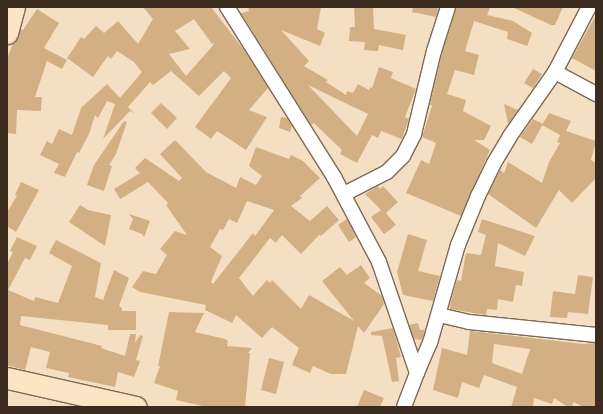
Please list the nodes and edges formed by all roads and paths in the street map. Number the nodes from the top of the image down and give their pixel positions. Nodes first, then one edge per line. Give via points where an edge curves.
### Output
1 (448, 7) edge
2 (589, 7) edge
3 (230, 8) edge
4 (555, 72) junction
5 (596, 94) edge
6 (344, 194) junction
7 (439, 315) junction
8 (596, 335) edge
9 (417, 373) junction
10 (7, 378) edge
11 (136, 407) edge
12 (404, 407) edge

1 - 6 street via 434,51 414,134 403,156 387,172
2 - 4 street
3 - 6 street
4 - 5 street
4 - 7 street via 494,163 458,245
6 - 9 street via 379,262
7 - 8 street via 469,322
7 - 9 street
9 - 12 street
10 - 11 main road

